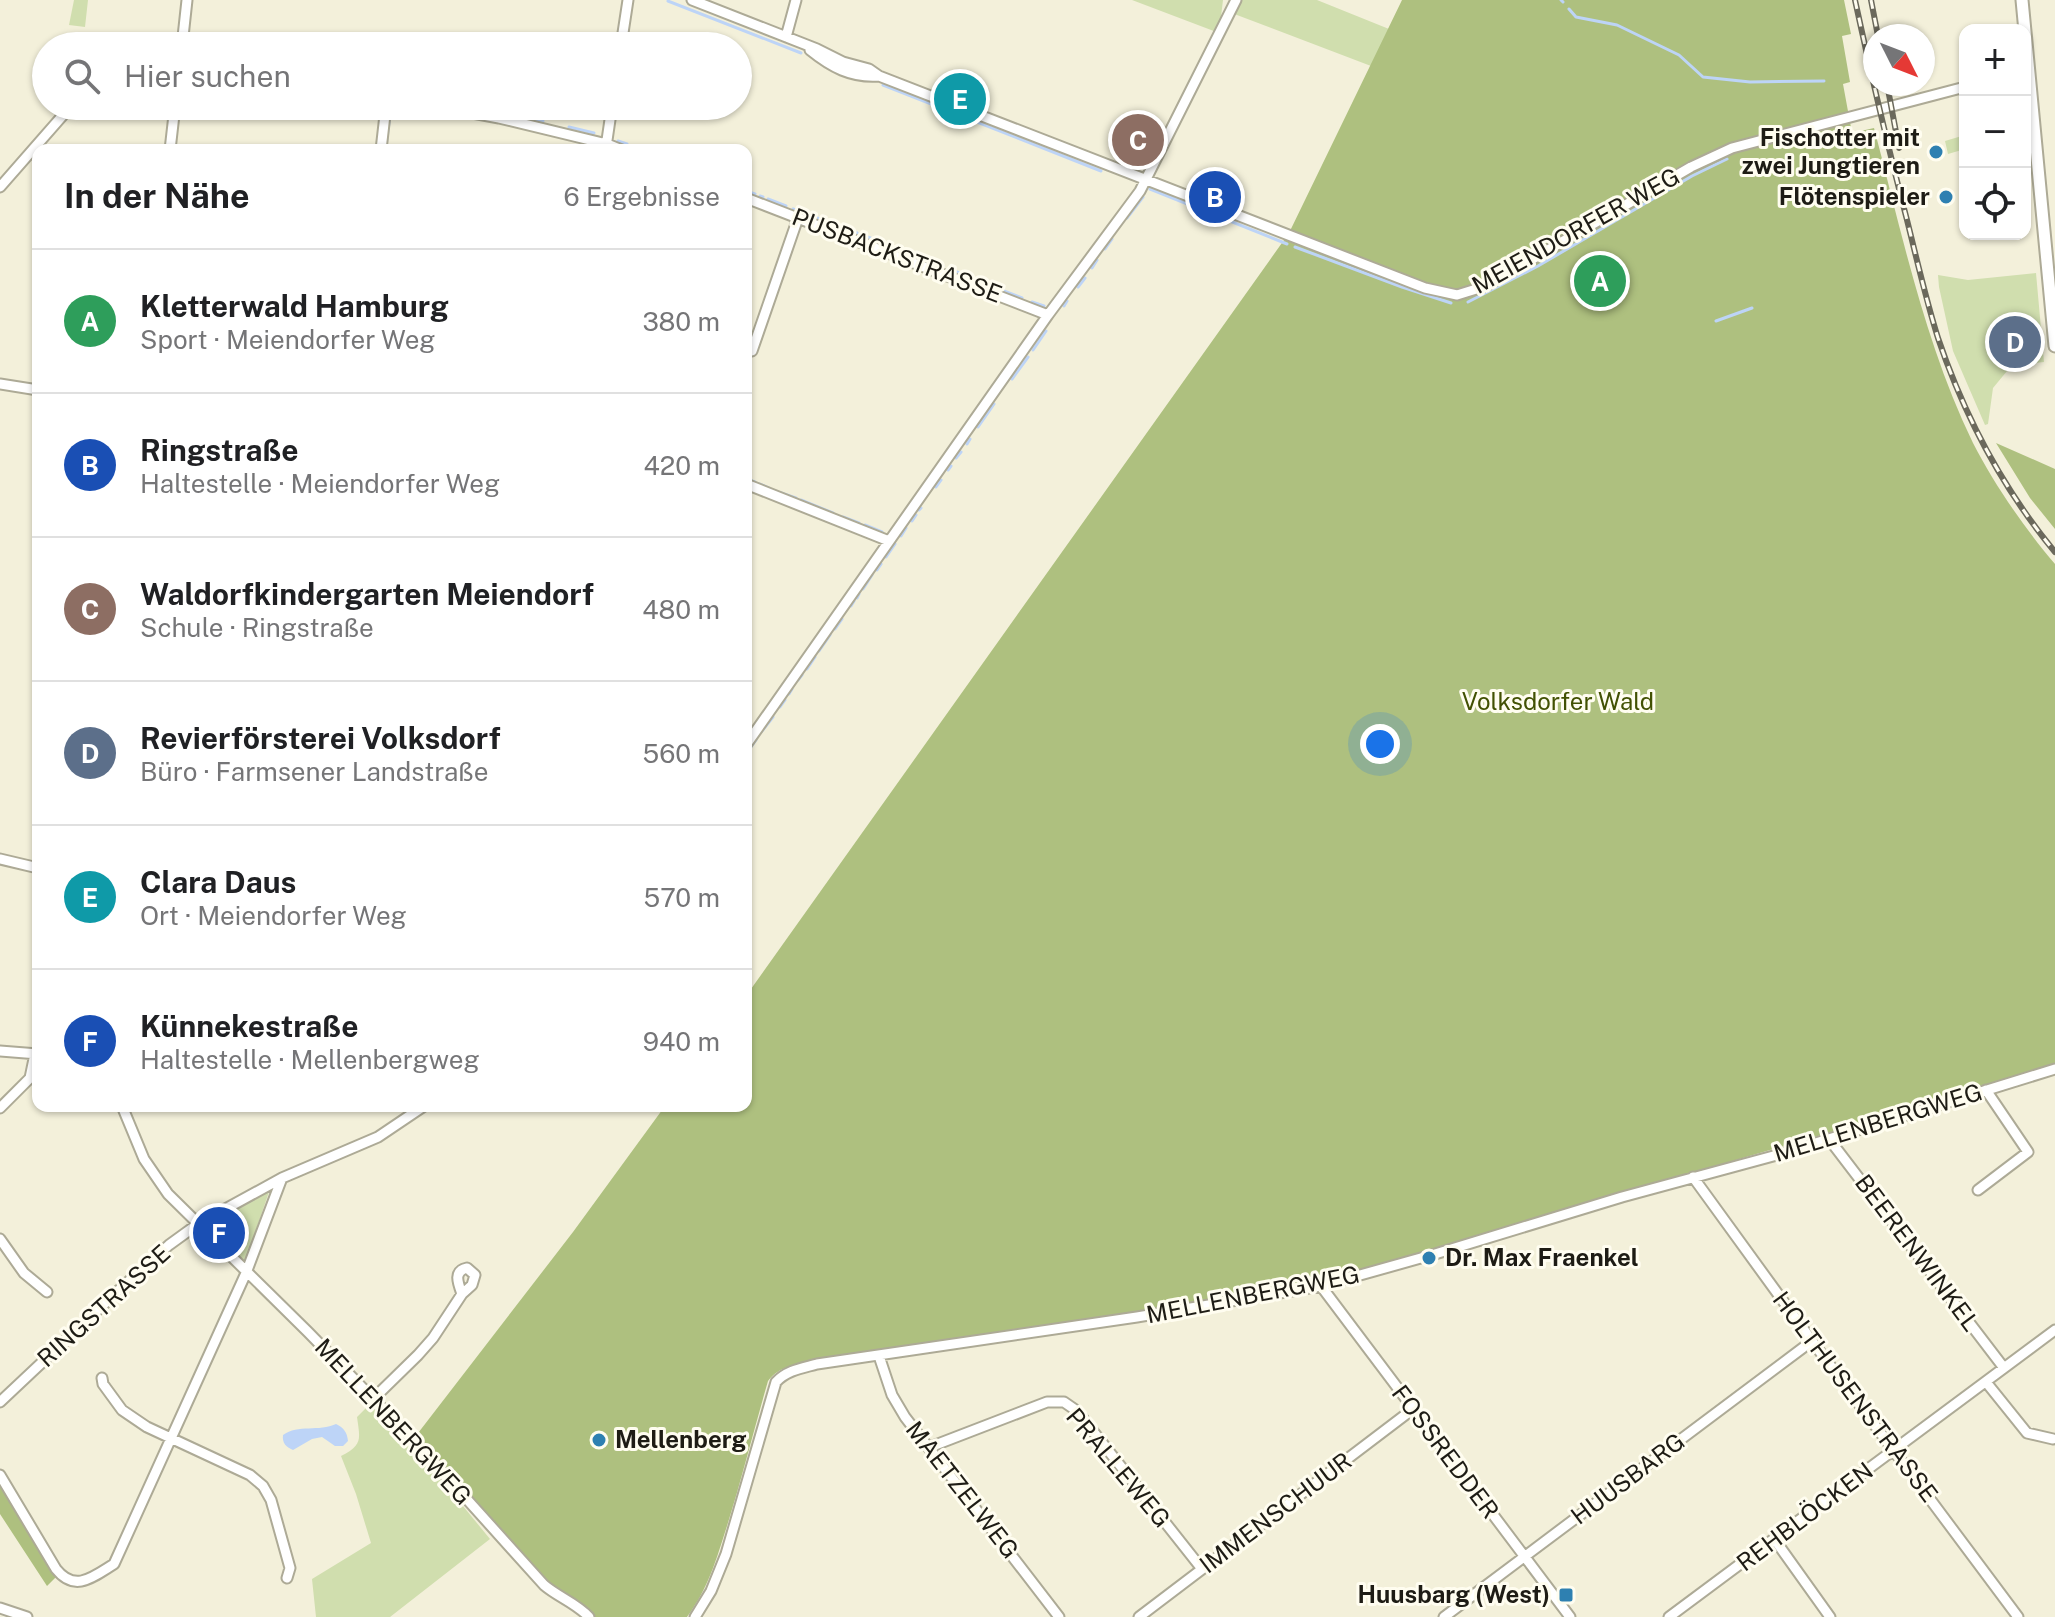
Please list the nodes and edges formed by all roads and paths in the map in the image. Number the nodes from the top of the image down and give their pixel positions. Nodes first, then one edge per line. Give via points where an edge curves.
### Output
1 (187, 0) edge
2 (628, 0) edge
3 (692, 0) edge
4 (796, 0) edge
5 (1236, 0) edge
6 (2022, 0) edge
7 (2024, 24) edge
8 (184, 32) edge
9 (623, 32) edge
10 (786, 37) junction
11 (1959, 89) edge
12 (2030, 96) edge
13 (59, 120) edge
14 (174, 120) edge
15 (384, 120) edge
16 (506, 120) edge
17 (610, 120) edge
18 (38, 144) edge
19 (171, 144) edge
20 (382, 144) edge
21 (595, 144) edge
22 (606, 144) edge
23 (32, 150) edge
24 (1147, 180) junction
25 (0, 187) edge
26 (752, 200) edge
27 (798, 218) junction
28 (2051, 273) edge
29 (1048, 315) junction
30 (2055, 346) edge
31 (752, 351) dead end
32 (0, 384) edge
33 (32, 389) edge
34 (752, 486) edge
35 (889, 541) junction
36 (752, 736) edge
37 (0, 859) edge
38 (32, 867) edge
39 (0, 1051) edge
40 (32, 1054) edge
41 (2055, 1069) edge
42 (32, 1071) edge
43 (1986, 1090) junction
44 (0, 1108) edge
45 (124, 1112) edge
46 (415, 1112) edge
47 (1829, 1139) junction
48 (1693, 1177) junction
49 (282, 1178) junction
50 (1978, 1190) dead end
51 (198, 1224) junction
52 (0, 1239) edge
53 (246, 1273) junction
54 (1321, 1286) junction
55 (47, 1292) dead end
56 (462, 1294) dead end
57 (2055, 1330) edge
58 (1812, 1341) junction
59 (879, 1356) junction
60 (2004, 1368) junction
61 (102, 1378) dead end
62 (1986, 1382) junction
63 (373, 1399) junction
64 (0, 1402) edge
65 (1413, 1409) junction
66 (171, 1439) junction
67 (2053, 1439) dead end
68 (930, 1447) junction
69 (1895, 1451) junction
70 (0, 1475) edge
71 (1775, 1540) junction
72 (1525, 1556) junction
73 (1202, 1569) junction
74 (287, 1578) dead end
75 (0, 1608) edge
76 (27, 1617) edge
77 (589, 1617) edge
78 (695, 1617) edge
79 (1059, 1617) edge
80 (1139, 1617) edge
81 (1444, 1617) edge
82 (1570, 1617) edge
83 (1669, 1617) edge
84 (1830, 1617) edge
85 (2018, 1617) edge

1 - 8 street
2 - 9 street
3 - 10 street, MEIENDORFER WEG
4 - 10 street
5 - 24 street
6 - 7 main road
10 - 24 street, MEIENDORFER WEG via 840,71 879,76
11 - 24 street, MEIENDORFER WEG via 1732,148 1486,286 1457,295 1425,288
12 - 28 main road
13 - 18 street
14 - 19 street
15 - 20 street
16 - 21 street
17 - 22 street
23 - 25 street
24 - 29 street
26 - 27 street, PUSBACKSTRASSE
27 - 29 street, PUSBACKSTRASSE
27 - 31 street
28 - 30 main road
29 - 35 street
32 - 33 street
34 - 35 street
35 - 36 street
37 - 38 street
39 - 40 street
41 - 43 street, MELLENBERGWEG
42 - 44 street
43 - 47 street, MELLENBERGWEG
43 - 50 street via 2028,1152
45 - 51 street, MELLENBERGWEG via 144,1159
46 - 49 street, RINGSTRASSE via 378,1137
47 - 48 street, MELLENBERGWEG
47 - 60 street, BEERENWINKEL
48 - 54 street, MELLENBERGWEG
48 - 58 street, HOLTHUSENSTRASSE
49 - 51 street, RINGSTRASSE
49 - 53 street
51 - 53 street, MELLENBERGWEG
51 - 64 street, RINGSTRASSE via 128,1281
52 - 55 street via 24,1273
53 - 63 street, MELLENBERGWEG
53 - 66 street
54 - 59 street, MELLENBERGWEG
54 - 65 street, FOSSREDDER
56 - 63 street via 433,1338
57 - 60 street, REHBLÖCKEN
58 - 69 street, HOLTHUSENSTRASSE
58 - 72 street, HUUSBARG
59 - 68 street, MAETZELWEG via 892,1395
59 - 78 street, MELLENBERGWEG via 817,1364 776,1382 726,1554
60 - 62 street, REHBLÖCKEN
61 - 66 street via 122,1410
62 - 67 street via 2027,1433
62 - 69 street, REHBLÖCKEN
63 - 77 street, MELLENBERGWEG via 544,1585
65 - 72 street, FOSSREDDER
65 - 73 street, IMMENSCHUUR
66 - 70 street via 117,1562 82,1582 56,1569
66 - 74 street via 263,1486 290,1568
68 - 73 street, PRALLEWEG via 1047,1402 1064,1402 1077,1411
68 - 79 street, MAETZELWEG
69 - 71 street, REHBLÖCKEN
69 - 85 street, HOLTHUSENSTRASSE
71 - 83 street, REHBLÖCKEN
71 - 84 street
72 - 81 street, HUUSBARG
72 - 82 street, FOSSREDDER
73 - 80 street, IMMENSCHUUR
75 - 76 street

